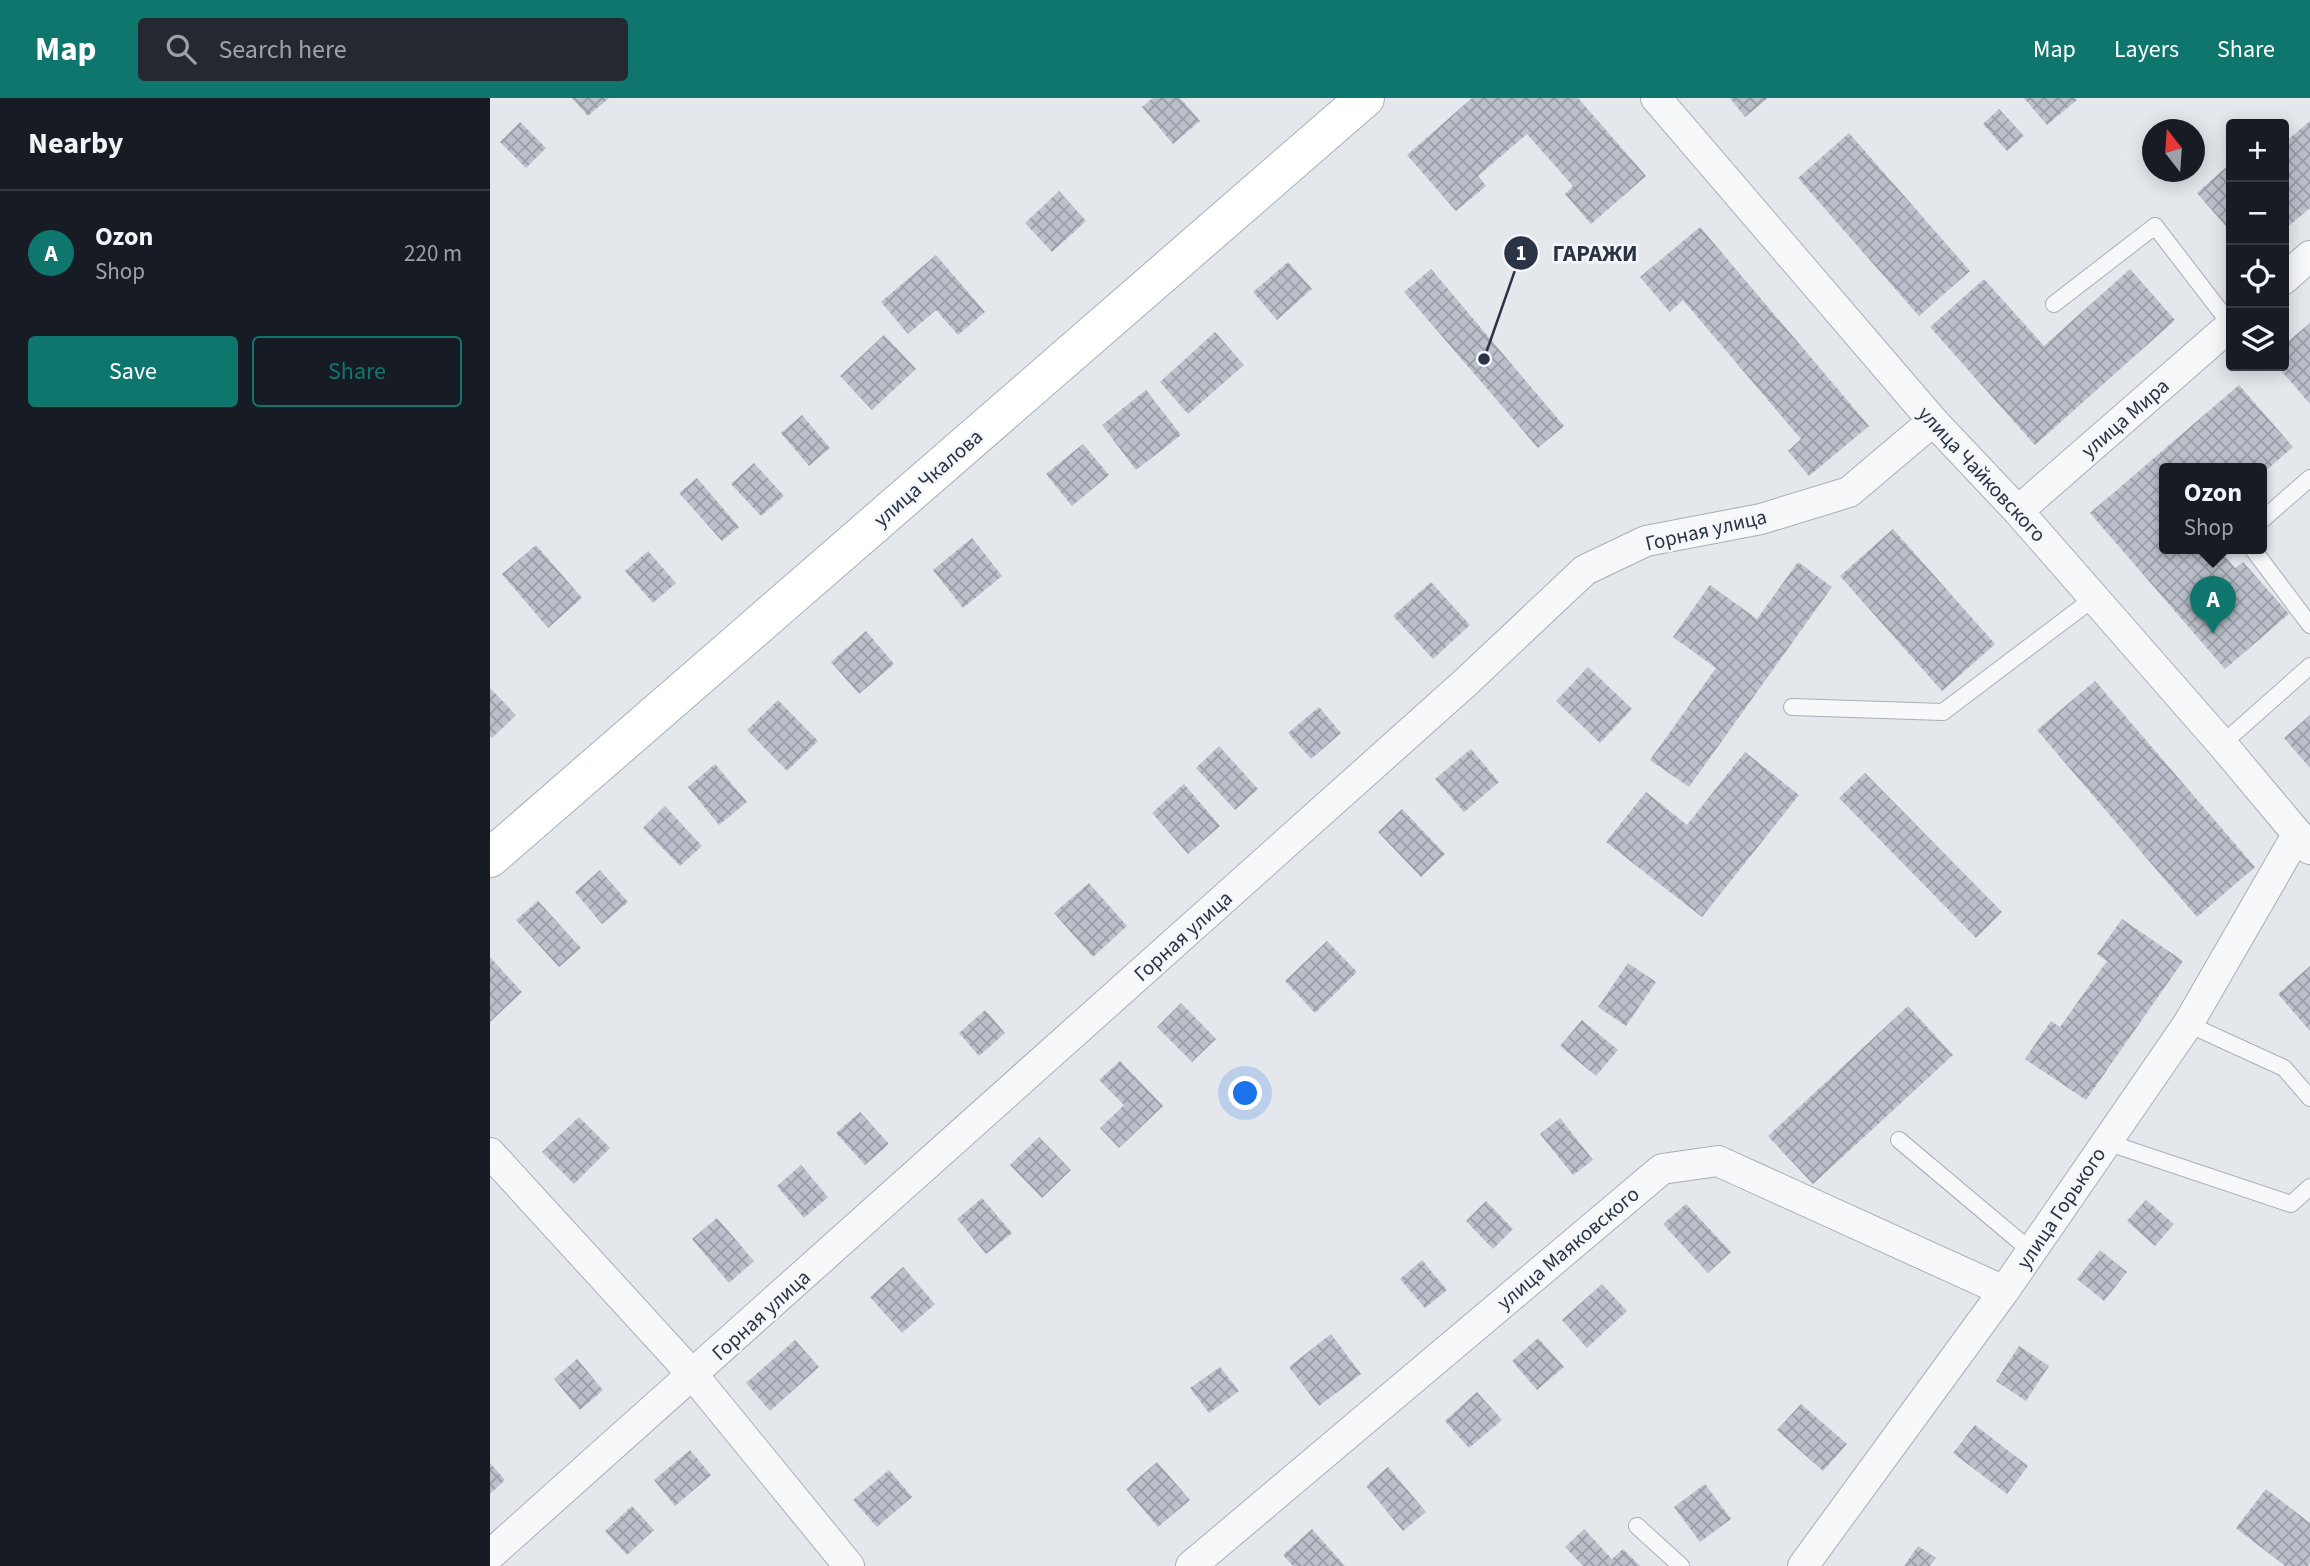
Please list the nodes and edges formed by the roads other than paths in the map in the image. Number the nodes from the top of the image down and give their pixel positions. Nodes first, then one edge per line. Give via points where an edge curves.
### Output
1 (1365, 98) edge
2 (1656, 98) edge
3 (2310, 256) edge
4 (2289, 275) edge
5 (2054, 304) dead end
6 (2226, 318) edge
7 (2226, 329) edge
8 (1933, 421) junction
9 (2310, 478) edge
10 (2018, 511) junction
11 (2267, 516) edge
12 (2257, 554) edge
13 (2094, 598) junction
14 (2310, 625) edge
15 (2310, 666) edge
16 (1792, 707) dead end
17 (2222, 744) junction
18 (2303, 842) edge
19 (490, 858) edge
20 (2188, 1024) junction
21 (2310, 1098) edge
22 (1899, 1140) dead end
23 (2106, 1142) junction
24 (490, 1153) edge
25 (2310, 1186) edge
26 (2031, 1251) junction
27 (2004, 1292) junction
28 (693, 1376) junction
29 (1637, 1526) dead end
30 (490, 1555) edge
31 (849, 1566) edge
32 (1191, 1566) edge
33 (1681, 1566) edge
34 (1803, 1566) edge

1 - 19 main road, улица Чкалова
2 - 8 street, улица Чайковского
3 - 4 street
5 - 6 lane via 2155,226
7 - 10 street, улица Мира
8 - 10 street, улица Чайковского
8 - 28 street, Горная улица via 1849,492 1761,519 1646,541 1585,570
9 - 11 lane
10 - 13 street, улица Чайковского
12 - 14 lane
13 - 16 lane via 1943,712
13 - 17 street, улица Чайковского
15 - 17 lane
17 - 18 street, улица Чайковского
18 - 20 street, улица Горького
20 - 21 lane via 2284,1068
20 - 23 street, улица Горького
22 - 26 lane
23 - 25 lane via 2291,1204
23 - 26 street, улица Горького
24 - 28 street
26 - 27 street, улица Горького
27 - 32 street, улица Маяковского via 1717,1161 1662,1169
27 - 34 street, улица Горького
28 - 30 street, Горная улица
28 - 31 street
29 - 33 lane

